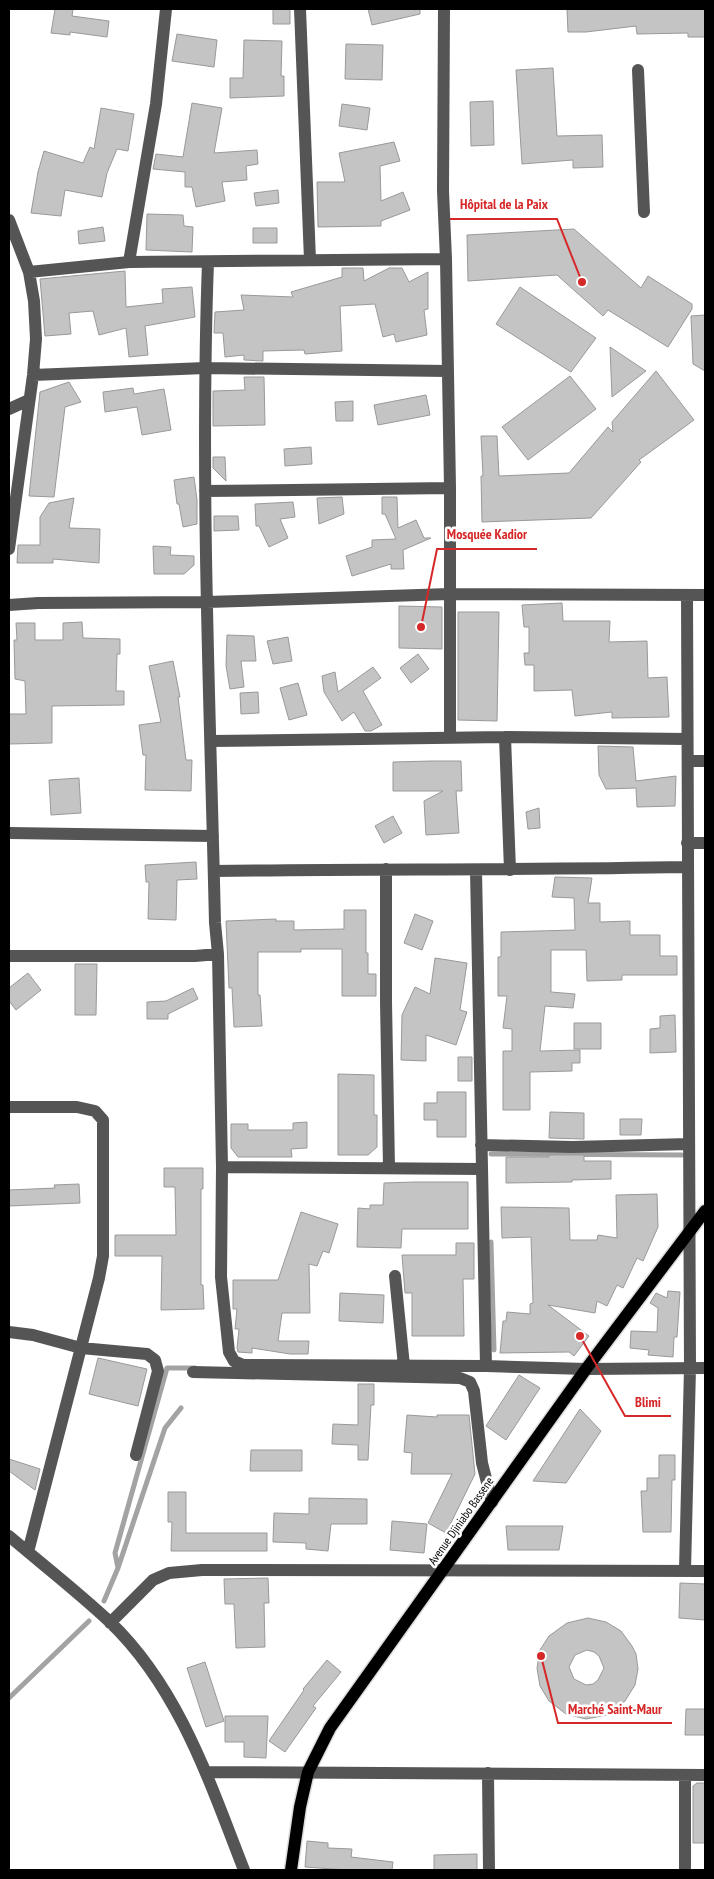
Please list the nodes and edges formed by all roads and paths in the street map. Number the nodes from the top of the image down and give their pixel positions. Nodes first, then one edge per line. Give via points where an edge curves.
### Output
1 (166, 9) edge
2 (300, 9) edge
3 (444, 9) edge
4 (638, 70) dead end
5 (644, 212) dead end
6 (9, 220) edge
7 (446, 259) junction
8 (310, 260) junction
9 (130, 262) junction
10 (208, 262) junction
11 (29, 272) junction
12 (205, 368) junction
13 (448, 371) junction
14 (32, 375) junction
15 (29, 400) junction
16 (9, 409) edge
17 (450, 488) junction
18 (205, 491) junction
19 (9, 549) edge
20 (449, 594) junction
21 (687, 595) junction
22 (705, 595) edge
23 (207, 602) junction
24 (9, 604) edge
25 (505, 737) junction
26 (450, 738) junction
27 (687, 739) junction
28 (211, 741) junction
29 (688, 761) junction
30 (705, 761) edge
31 (9, 833) edge
32 (213, 836) junction
33 (687, 843) junction
34 (705, 843) edge
35 (687, 867) junction
36 (386, 869) junction
37 (476, 870) junction
38 (510, 870) junction
39 (214, 871) junction
40 (218, 954) junction
41 (9, 956) edge
42 (9, 1107) edge
43 (689, 1144) junction
44 (481, 1145) junction
45 (222, 1167) junction
46 (390, 1167) junction
47 (481, 1169) junction
48 (705, 1211) edge
49 (690, 1234) junction
50 (396, 1276) dead end
51 (9, 1332) edge
52 (81, 1348) junction
53 (404, 1366) junction
54 (486, 1366) junction
55 (690, 1368) junction
56 (705, 1368) edge
57 (586, 1369) junction
58 (193, 1372) dead end
59 (136, 1454) dead end
60 (492, 1502) junction
61 (9, 1536) edge
62 (28, 1552) junction
63 (444, 1570) junction
64 (685, 1570) junction
65 (705, 1570) edge
66 (110, 1623) junction
67 (206, 1772) junction
68 (308, 1772) junction
69 (488, 1773) junction
70 (685, 1775) junction
71 (705, 1775) edge
72 (244, 1870) edge
73 (291, 1870) edge
74 (489, 1870) edge
75 (685, 1870) edge

1 - 9 street via 156,104
2 - 8 street
3 - 7 street
4 - 5 street
6 - 11 street
7 - 8 street
7 - 13 street
8 - 10 street
9 - 10 street
9 - 11 street
10 - 12 street
11 - 14 street via 36,339
12 - 13 street
12 - 14 street
12 - 18 street
13 - 17 street
14 - 15 street
15 - 16 street
15 - 19 street
17 - 18 street
17 - 20 street
18 - 23 street
20 - 21 street
20 - 23 street
20 - 26 street
21 - 22 street
21 - 27 street
23 - 24 street
23 - 28 street
25 - 26 street
25 - 27 street
25 - 38 street
26 - 28 street
27 - 29 street
28 - 32 street
29 - 30 street
29 - 33 street
31 - 32 street
32 - 39 street
33 - 34 street
33 - 35 street
35 - 38 street
35 - 43 street
36 - 37 street
36 - 39 street
36 - 46 street
37 - 38 street
37 - 44 street
39 - 40 street via 214,923
40 - 41 street
40 - 45 street
42 - 52 street via 77,1107 95,1111 103,1120 103,1256
43 - 44 street
43 - 49 street
44 - 47 street
45 - 46 street
45 - 53 street via 221,1277 229,1352 234,1361 242,1365
46 - 47 street
47 - 54 street
48 - 49 main road, Avenue Djiniabo Bassene
49 - 55 street
49 - 57 main road, Avenue Djiniabo Bassene
50 - 53 street
51 - 52 street
52 - 59 street via 147,1354 155,1360 158,1371
52 - 62 street
53 - 54 street
54 - 57 street
55 - 56 street
55 - 57 street
55 - 64 street
57 - 60 main road, Avenue Djiniabo Bassene
58 - 60 street via 460,1378 470,1382 482,1463
60 - 63 main road, Avenue Djiniabo Bassene
61 - 62 street
62 - 66 street
63 - 64 street
63 - 66 street via 202,1570 169,1573 153,1580
63 - 68 main road, Avenue Djiniabo Bassene via 330,1728
64 - 65 street
66 - 67 street via 145,1663 168,1698
67 - 68 street
67 - 72 street
68 - 69 street
68 - 73 main road, Avenue Djiniabo Bassene
69 - 70 street
69 - 74 street
70 - 71 street
70 - 75 street

